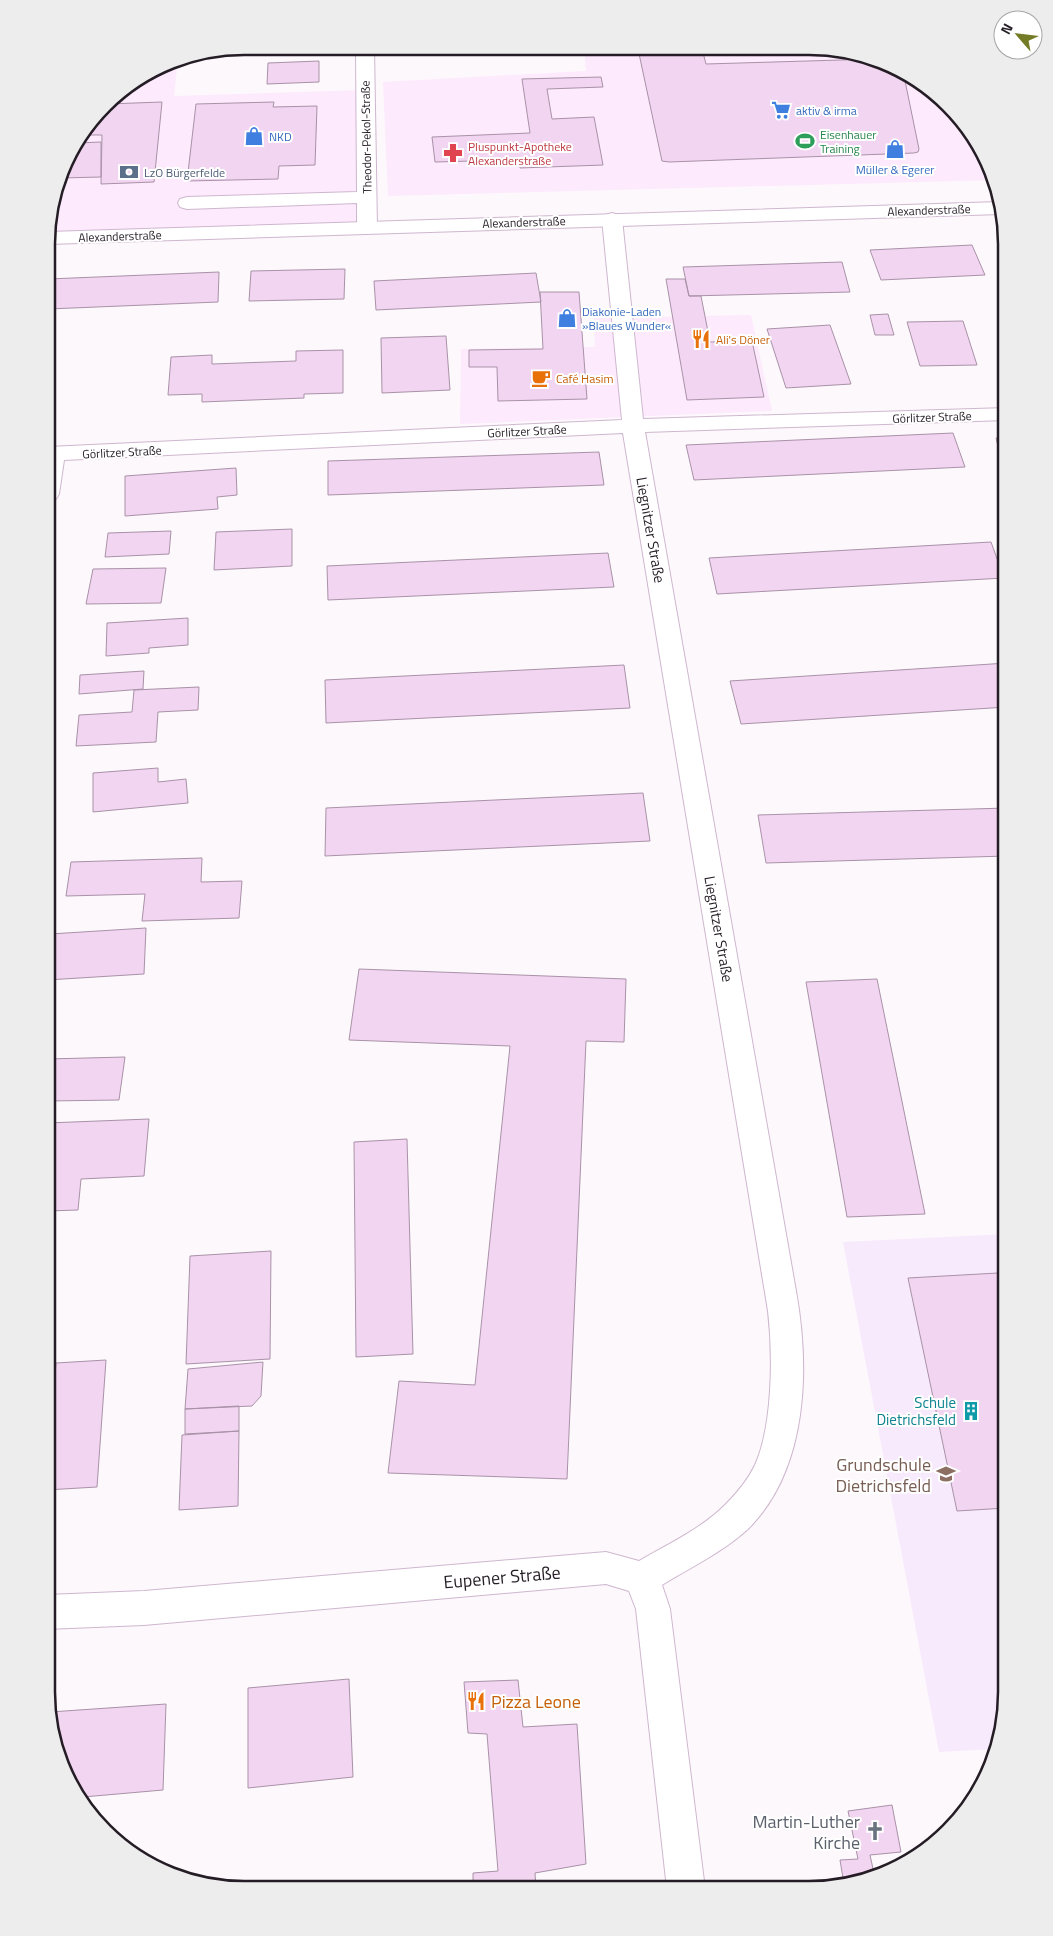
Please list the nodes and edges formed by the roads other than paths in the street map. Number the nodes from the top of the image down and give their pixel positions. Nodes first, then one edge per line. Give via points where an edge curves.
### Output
1 (365, 55) edge
2 (367, 197) junction
3 (187, 202) dead end
4 (994, 208) edge
5 (612, 219) junction
6 (368, 228) junction
7 (55, 238) edge
8 (998, 414) edge
9 (633, 426) junction
10 (55, 454) edge
11 (642, 1578) junction
12 (55, 1612) edge
13 (685, 1881) edge

1 - 2 street, Theodor-Pekol-Straße
2 - 3 street
2 - 6 street, Theodor-Pekol-Straße
4 - 5 street, Alexanderstraße
5 - 6 street, Alexanderstraße
5 - 9 street, Liegnitzer Straße
6 - 7 street, Alexanderstraße
8 - 9 street, Görlitzer Straße
9 - 10 street, Görlitzer Straße
9 - 11 street, Liegnitzer Straße via 775,1262 786,1330 787,1369 776,1446 770,1470 757,1491 732,1521
11 - 12 street, Eupener Straße via 606,1568 154,1607
11 - 13 street via 652,1609

